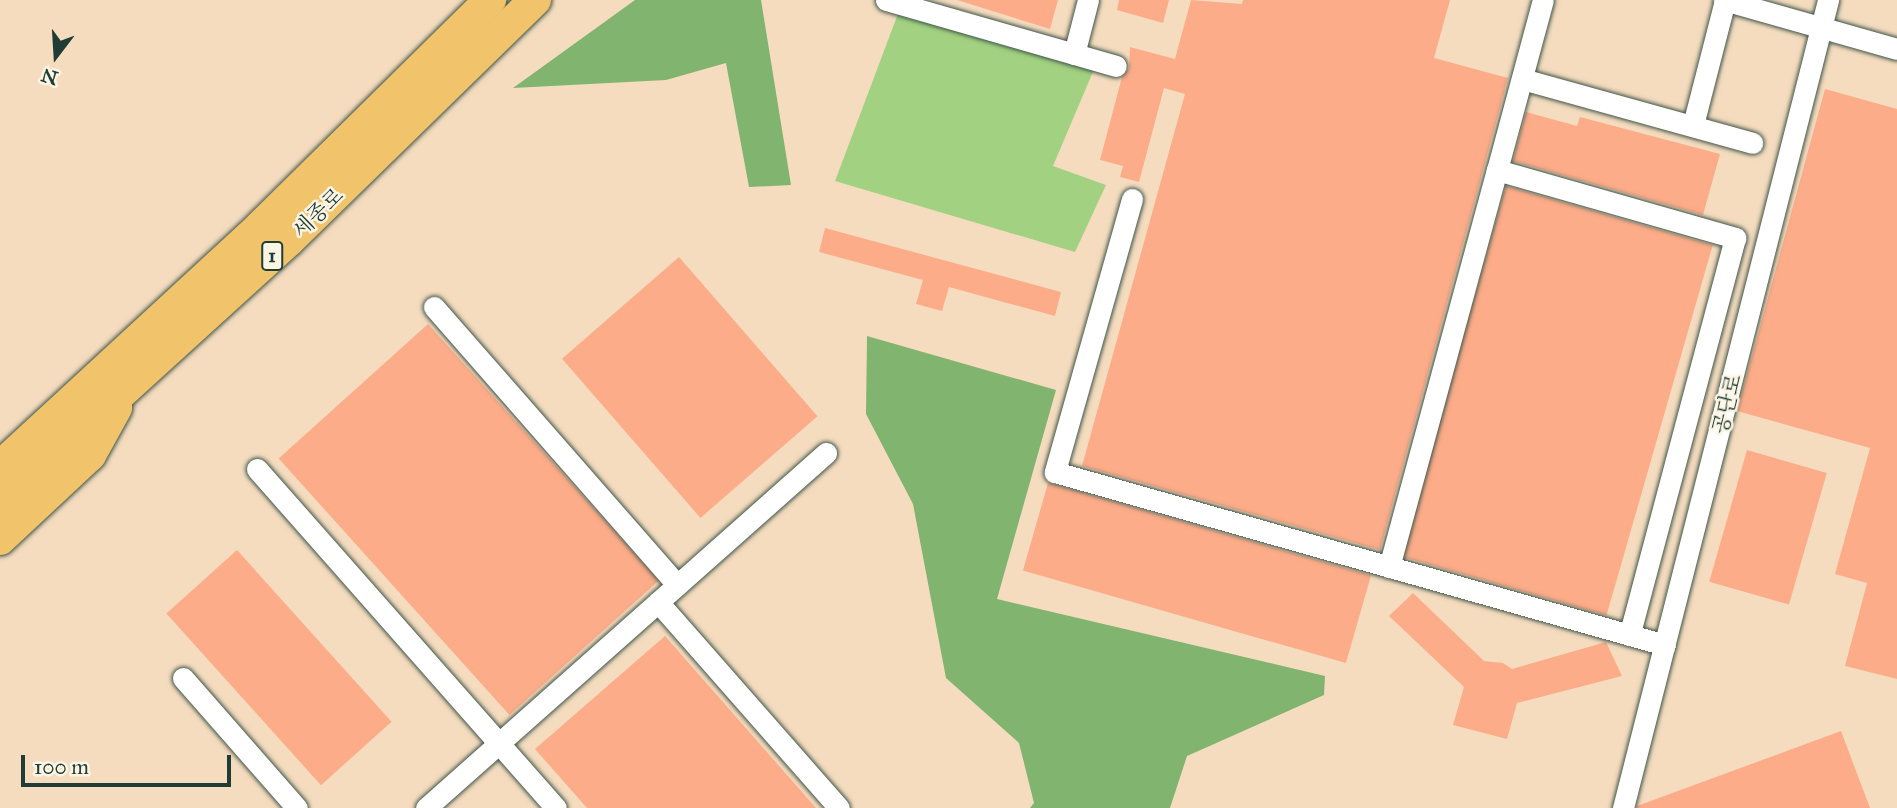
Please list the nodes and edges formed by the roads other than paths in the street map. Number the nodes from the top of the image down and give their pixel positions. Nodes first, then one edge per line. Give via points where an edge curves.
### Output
1 (490, 0) edge
2 (536, 0) edge
3 (886, 0) edge
4 (1088, 0) edge
5 (1544, 0) edge
6 (1724, 0) edge
7 (1828, 0) edge
8 (1825, 29) junction
9 (1897, 49) edge
10 (1074, 54) junction
11 (1116, 66) dead end
12 (1522, 79) junction
13 (1693, 125) junction
14 (1752, 143) dead end
15 (1497, 170) junction
16 (1132, 199) dead end
17 (434, 307) dead end
18 (130, 385) junction
19 (826, 453) dead end
20 (0, 467) edge
21 (257, 469) dead end
22 (0, 503) edge
23 (0, 540) edge
24 (1390, 567) junction
25 (677, 585) junction
26 (658, 602) junction
27 (1629, 635) junction
28 (1665, 645) junction
29 (183, 678) dead end
30 (500, 743) junction
31 (297, 808) edge
32 (426, 808) edge
33 (556, 808) edge
34 (839, 808) edge
35 (1623, 808) edge

1 - 20 highway, 세종로 / 1 via 261,226
2 - 18 highway, 세종로 / 1 via 289,240
3 - 10 street
4 - 10 street
5 - 12 street
6 - 8 street
6 - 13 street
7 - 8 street, 공단로
8 - 9 street
8 - 28 street, 공단로
10 - 11 street
12 - 13 street
12 - 15 street
13 - 14 street
15 - 24 street
15 - 27 street via 1735,238
16 - 24 street via 1055,472
17 - 25 street
18 - 22 highway, 세종로 / 1
18 - 23 highway via 90,455
19 - 25 street
21 - 30 street
24 - 27 street
25 - 26 street
26 - 30 street
26 - 34 street
27 - 28 street
28 - 35 street, 공단로
29 - 31 street
30 - 32 street
30 - 33 street

